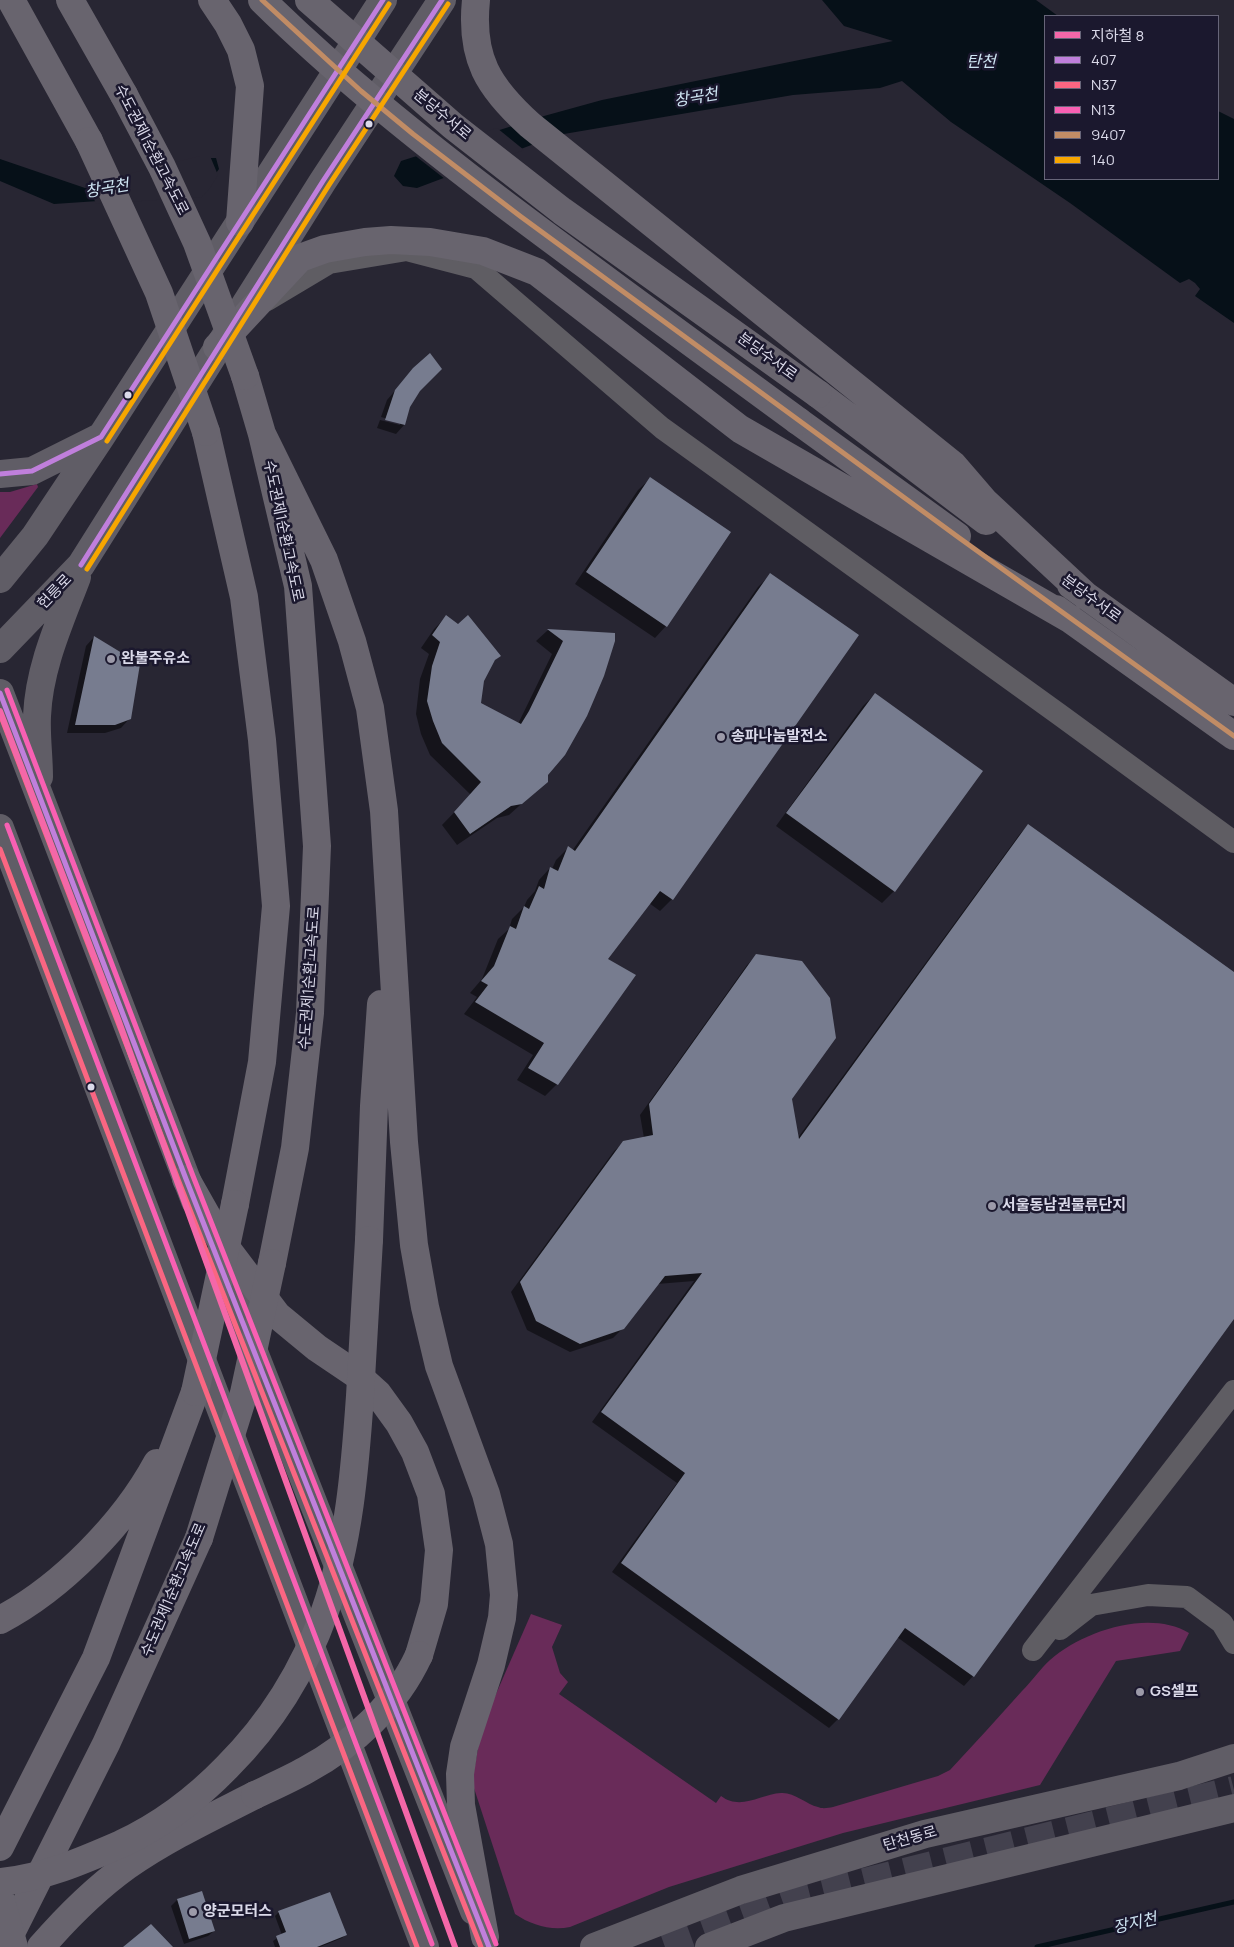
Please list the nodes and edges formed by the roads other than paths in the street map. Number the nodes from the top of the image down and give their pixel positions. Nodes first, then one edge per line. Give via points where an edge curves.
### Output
1 (10, 0) edge
2 (70, 0) edge
3 (212, 0) edge
4 (262, 0) edge
5 (309, 0) edge
6 (383, 0) edge
7 (442, 0) edge
8 (476, 0) edge
9 (240, 222) junction
10 (253, 308) junction
11 (217, 347) junction
12 (262, 434) junction
13 (101, 437) junction
14 (0, 474) edge
15 (81, 565) junction
16 (0, 579) edge
17 (1086, 596) junction
18 (1070, 619) junction
19 (0, 649) edge
20 (0, 693) edge
21 (1234, 702) edge
22 (1234, 736) edge
23 (40, 801) junction
24 (0, 828) edge
25 (1234, 842) edge
26 (389, 891) junction
27 (186, 1179) junction
28 (1234, 1391) edge
29 (195, 1392) junction
30 (0, 1620) edge
31 (1234, 1643) edge
32 (1234, 1758) edge
33 (1234, 1808) edge
34 (0, 1847) edge
35 (0, 1882) edge
36 (0, 1897) edge
37 (487, 1942) edge
38 (4, 1947) edge
39 (14, 1947) edge
40 (41, 1947) edge
41 (425, 1947) edge
42 (594, 1947) edge
43 (709, 1947) edge

1 - 29 highway, bridge via 89,140 159,293 206,432 244,597 262,740 276,906 262,1062
2 - 12 highway, 수도권제1순환고속도로, bridge via 162,167 197,242
3 - 9 highway via 241,50 250,86
4 - 18 highway, 분당수서로, bridge via 409,131 540,232
5 - 17 highway, 분당수서로, bridge via 452,126 562,211 818,394
6 - 9 main road
7 - 11 main road, 헌릉로
8 - 17 highway via 477,47 485,72 510,108 953,465 984,501
9 - 13 main road
10 - 11 highway
10 - 18 highway via 300,258 325,249 391,240 430,242 483,251 537,272 740,429
10 - 25 street via 329,263 407,250 476,268 662,428
11 - 15 main road, 헌릉로
12 - 26 highway via 324,560 362,674 380,777
12 - 38 highway, 수도권제1순환고속도로, bridge via 298,586 317,846 310,1013 295,1148 244,1393 199,1538 106,1744
13 - 14 main road via 32,471
13 - 16 main road via 35,536
15 - 19 main road, 헌릉로
15 - 23 main road via 45,667 37,715
17 - 21 highway, 분당수서로
18 - 22 highway, 분당수서로
20 - 23 main road
23 - 27 main road
24 - 41 main road
26 - 35 highway, bridge via 357,1440 346,1526 325,1610 286,1693 240,1754 208,1786 166,1820 133,1838 74,1864
26 - 37 highway via 404,1142 419,1272 438,1366 488,1502 502,1569 504,1595 500,1630 464,1747 460,1774 461,1805
27 - 37 main road
27 - 40 highway, bridge via 221,1241 273,1310 290,1327 378,1394 406,1434 431,1494 439,1550 434,1604 412,1670 389,1702 357,1736 312,1767 165,1842 128,1865 78,1907
28 - 31 street via 1033,1650 1091,1605 1148,1595 1187,1598 1222,1623
29 - 30 highway via 152,1472 105,1537 44,1591
29 - 34 highway via 96,1658
32 - 42 main road, 탄천동로 via 1179,1776 925,1834 741,1890
33 - 43 main road via 784,1918
36 - 39 highway, bridge

